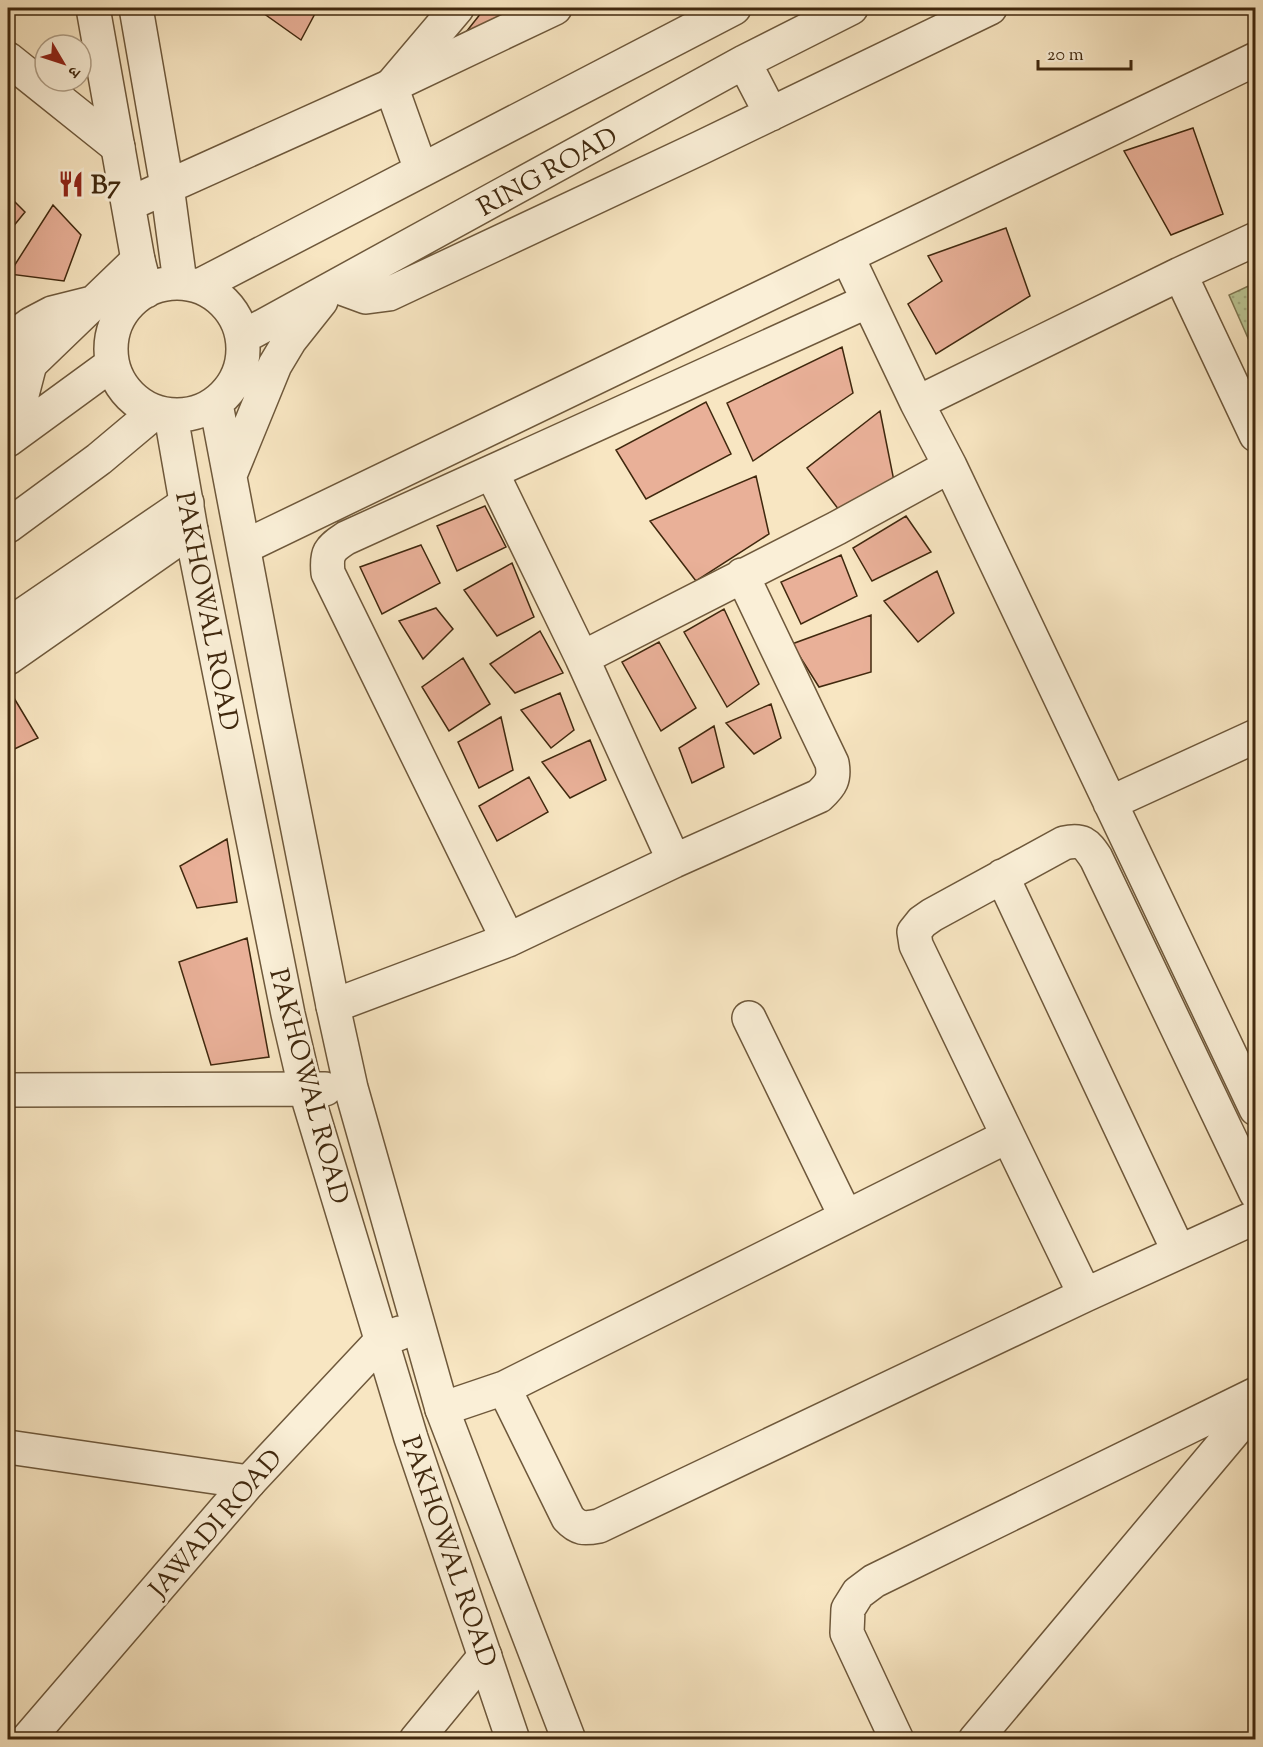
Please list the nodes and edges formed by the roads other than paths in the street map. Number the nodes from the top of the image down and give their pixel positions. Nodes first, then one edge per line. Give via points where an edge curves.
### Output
1 (93, 8) edge
2 (136, 8) edge
3 (457, 8) edge
4 (555, 8) edge
5 (734, 8) edge
6 (851, 8) edge
7 (990, 8) edge
8 (8, 59) edge
9 (1256, 59) edge
10 (744, 62) junction
11 (391, 86) junction
12 (771, 114) junction
13 (118, 147) junction
14 (421, 170) junction
15 (167, 186) junction
16 (129, 204) junction
17 (1256, 239) edge
18 (847, 256) junction
19 (1180, 274) junction
20 (142, 276) junction
21 (190, 284) junction
22 (333, 288) junction
23 (868, 301) junction
24 (94, 303) junction
25 (243, 337) junction
26 (8, 341) edge
27 (112, 364) junction
28 (19, 374) edge
29 (917, 403) junction
30 (216, 404) junction
31 (163, 414) junction
32 (1252, 418) edge
33 (9, 439) edge
34 (950, 466) junction
35 (492, 473) junction
36 (230, 475) junction
37 (189, 517) junction
38 (8, 526) edge
39 (244, 547) junction
40 (742, 575) junction
41 (8, 625) edge
42 (8, 658) edge
43 (582, 658) junction
44 (1256, 736) edge
45 (1110, 803) junction
46 (674, 861) junction
47 (1002, 876) junction
48 (508, 940) junction
49 (333, 1006) junction
50 (749, 1018) dead end
51 (351, 1088) junction
52 (8, 1090) edge
53 (306, 1091) junction
54 (1256, 1109) edge
55 (1008, 1136) junction
56 (1256, 1193) edge
57 (846, 1217) junction
58 (1256, 1217) edge
59 (1179, 1252) junction
60 (1085, 1295) junction
61 (418, 1326) junction
62 (382, 1340) junction
63 (504, 1388) junction
64 (1256, 1394) edge
65 (1256, 1405) edge
66 (442, 1409) junction
67 (8, 1447) edge
68 (249, 1482) junction
69 (485, 1656) junction
70 (27, 1740) edge
71 (416, 1740) edge
72 (513, 1740) edge
73 (569, 1740) edge
74 (897, 1740) edge
75 (975, 1740) edge

1 - 13 street
2 - 15 street
3 - 11 street
4 - 11 street
5 - 14 street
6 - 10 street, RING ROAD
7 - 12 street
8 - 13 street
9 - 18 street
10 - 12 street
10 - 22 street, RING ROAD
11 - 14 street
11 - 15 street
12 - 22 street via 389,294 366,297
13 - 16 street
14 - 21 street
15 - 16 street
15 - 21 street
16 - 20 street
17 - 19 street
18 - 23 street
18 - 39 street
19 - 29 street
19 - 32 street
20 - 21 street via 159,285
20 - 24 street
20 - 27 street via 116,324
21 - 25 street via 219,297 235,315
22 - 25 street, RING ROAD
22 - 36 street via 290,340 275,365
23 - 29 street
23 - 35 street
24 - 26 street via 52,313
24 - 28 street
25 - 30 street via 243,362 233,386
27 - 31 street via 121,385 136,401
27 - 33 street
28 - 33 street
29 - 34 street
30 - 31 street via 195,414
30 - 36 street, PAKHOWAL ROAD
31 - 37 street, PAKHOWAL ROAD
31 - 38 street
34 - 40 street
34 - 45 street
35 - 43 street
35 - 48 street via 346,538 334,545 327,557 328,573
36 - 39 street, PAKHOWAL ROAD
37 - 41 street
37 - 42 street
37 - 53 street, PAKHOWAL ROAD
39 - 49 street, PAKHOWAL ROAD
40 - 43 street
40 - 46 street via 834,774 829,787 819,796
43 - 46 street
44 - 45 street
45 - 54 street
46 - 48 street
47 - 55 street via 932,915 914,932 916,945
47 - 56 street via 1064,843 1077,840 1088,846
47 - 59 street
48 - 49 street
49 - 51 street, PAKHOWAL ROAD
50 - 57 street
51 - 53 street
51 - 61 street, PAKHOWAL ROAD
52 - 53 street
53 - 62 street, PAKHOWAL ROAD
55 - 57 street
55 - 60 street
57 - 63 street
58 - 59 street
59 - 60 street
60 - 63 street via 587,1529 577,1527 568,1518
61 - 62 street, JAWADI ROAD
61 - 66 street, PAKHOWAL ROAD
62 - 68 street, JAWADI ROAD
62 - 69 street, PAKHOWAL ROAD
63 - 66 street
64 - 74 street via 874,1581 858,1593 848,1609 847,1633
65 - 75 street
66 - 73 street, PAKHOWAL ROAD
67 - 68 street
68 - 70 street, JAWADI ROAD
69 - 71 street
69 - 72 street, PAKHOWAL ROAD

